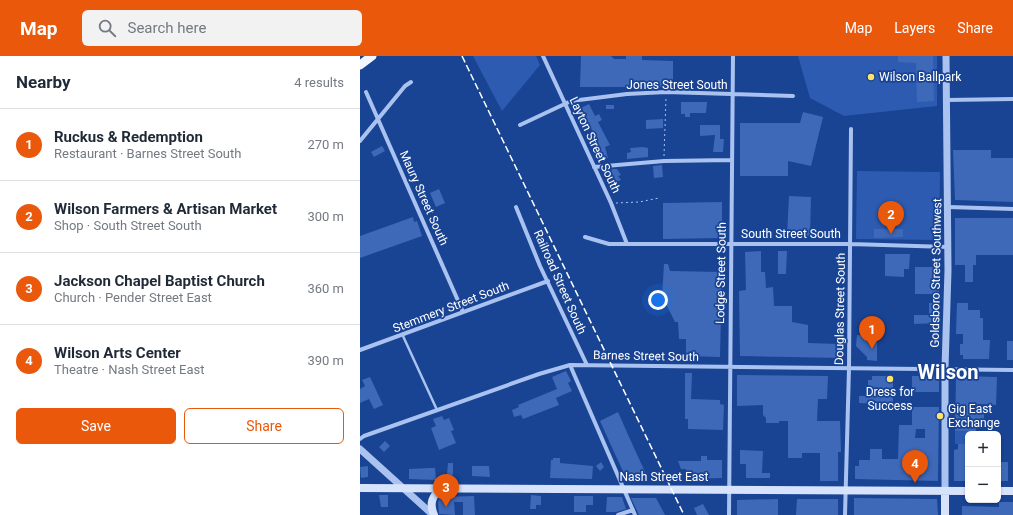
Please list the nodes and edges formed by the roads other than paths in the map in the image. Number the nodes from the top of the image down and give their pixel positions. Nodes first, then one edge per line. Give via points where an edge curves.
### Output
1 (372, 56) edge
2 (543, 56) edge
3 (733, 56) edge
4 (946, 56) edge
5 (360, 65) edge
6 (411, 82) dead end
7 (366, 92) dead end
8 (732, 94) junction
9 (793, 96) dead end
10 (1013, 99) edge
11 (947, 100) junction
12 (565, 104) junction
13 (378, 120) junction
14 (520, 125) dead end
15 (851, 129) dead end
16 (360, 141) edge
17 (732, 160) junction
18 (594, 167) junction
19 (516, 207) dead end
20 (948, 207) junction
21 (1013, 209) edge
22 (585, 237) dead end
23 (627, 244) junction
24 (731, 244) junction
25 (851, 244) junction
26 (948, 247) junction
27 (548, 281) junction
28 (463, 312) junction
29 (403, 336) junction
30 (360, 350) edge
31 (570, 365) junction
32 (587, 365) junction
33 (730, 366) junction
34 (849, 368) junction
35 (945, 368) junction
36 (1013, 370) edge
37 (438, 410) junction
38 (360, 439) edge
39 (360, 450) edge
40 (360, 488) edge
41 (402, 488) junction
42 (442, 488) junction
43 (623, 489) junction
44 (729, 490) junction
45 (845, 490) junction
46 (945, 491) junction
47 (965, 491) edge
48 (1001, 491) edge
49 (1013, 491) edge
50 (633, 510) junction
51 (433, 515) edge
52 (618, 515) edge
53 (635, 515) edge
54 (729, 515) edge
55 (845, 515) edge
56 (945, 515) edge

1 - 5 main road
2 - 12 street, Layton Street South
3 - 8 street, Lodge Street South
4 - 11 street, Goldsboro Street Southwest
6 - 13 street
7 - 13 street, Maury Street South
8 - 9 street, Jones Street South
8 - 12 street, Jones Street South via 666,92 585,99
8 - 17 street, Lodge Street South
10 - 11 street
11 - 20 street, Goldsboro Street Southwest
12 - 14 street, Jones Street South
12 - 18 street, Layton Street South
13 - 16 street
13 - 28 street, Maury Street South
15 - 25 street, Douglas Street South
17 - 18 street via 664,161
17 - 24 street, Lodge Street South
18 - 23 street, Layton Street South
19 - 27 street, Railroad Street South
20 - 21 street
20 - 26 street, Goldsboro Street Southwest
22 - 23 street, South Street South via 609,244
23 - 24 street, South Street South
24 - 25 street, South Street South
24 - 33 street, Lodge Street South
25 - 26 street, South Street South
25 - 34 street, Douglas Street South
26 - 35 street, Goldsboro Street Southwest
27 - 28 street, Stemmery Street South
27 - 32 street, Railroad Street South
28 - 29 street, Stemmery Street South
29 - 30 street, Stemmery Street South
29 - 37 lane
31 - 32 street, Barnes Street South
31 - 37 street, Barnes Street South
31 - 43 street
32 - 33 street, Barnes Street South
33 - 34 street, Barnes Street South
33 - 44 street, Lodge Street South
34 - 35 street, Barnes Street South
34 - 45 street, Douglas Street South
35 - 36 street, Barnes Street South
35 - 46 street, Goldsboro Street Southwest
37 - 38 street, Barnes Street South
39 - 41 street
40 - 41 main road, Nash Street East
41 - 42 main road, Nash Street East
41 - 51 street
42 - 43 main road, Nash Street East
42 - 51 main road via 434,494 432,500
43 - 44 main road, Nash Street East
43 - 50 street
44 - 45 main road, Nash Street East
44 - 54 street, Lodge Street South
45 - 46 main road, Nash Street East
45 - 55 street, Douglas Street South
46 - 47 main road, Nash Street East
46 - 56 main road
48 - 49 main road
50 - 52 street
50 - 53 street

